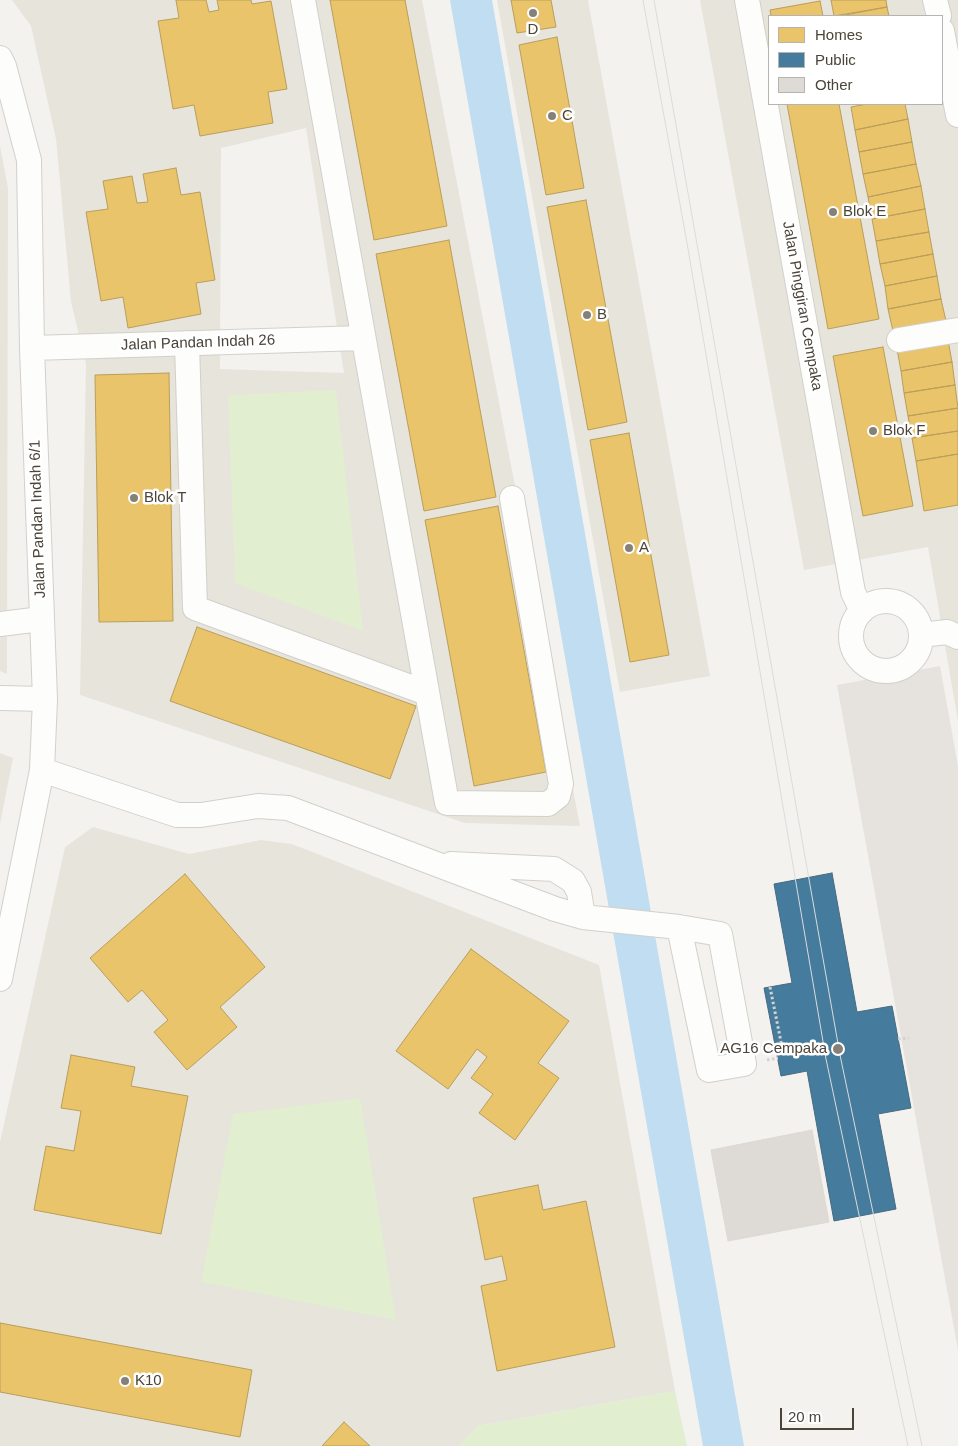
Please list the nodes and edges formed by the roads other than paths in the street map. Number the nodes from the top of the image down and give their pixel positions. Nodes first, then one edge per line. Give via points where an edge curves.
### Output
1 (303, 0) edge
2 (747, 0) edge
3 (936, 0) edge
4 (939, 15) edge
5 (943, 36) edge
6 (0, 58) edge
7 (957, 102) edge
8 (958, 330) edge
9 (363, 338) junction
10 (899, 340) dead end
11 (187, 343) junction
12 (32, 348) junction
13 (512, 498) dead end
14 (862, 610) junction
15 (41, 620) junction
16 (0, 624) edge
17 (921, 635) junction
18 (958, 637) edge
19 (427, 693) junction
20 (0, 698) edge
21 (45, 699) junction
22 (42, 770) junction
23 (441, 866) junction
24 (591, 918) junction
25 (672, 926) junction
26 (0, 980) edge

1 - 9 street
2 - 14 street, Jalan Pinggiran Cempaka via 853,592
3 - 4 street
5 - 7 street
6 - 12 street, Jalan Pandan Indah 6/1 via 29,160
8 - 10 street
9 - 11 street, Jalan Pandan Indah 26
9 - 19 street
11 - 12 street, Jalan Pandan Indah 26
11 - 19 street via 195,608
12 - 15 street, Jalan Pandan Indah 6/1
13 - 19 street via 561,784 558,796 548,804 447,803
14 - 17 street via 883,601 906,606 917,619
14 - 17 street via 855,620 852,644 857,655 874,669 897,669 907,664 920,646
15 - 16 street
15 - 21 street, Jalan Pandan Indah 6/1
17 - 18 street via 947,632
20 - 21 street
21 - 22 street, Jalan Pandan Indah 6/1
22 - 23 street via 177,815 201,816 258,806 288,808
22 - 26 street, Jalan Pandan Indah 6/1
23 - 24 street
23 - 24 street via 457,862 554,870 573,881
24 - 25 street
25 - 25 street via 720,934 744,1064 709,1070

